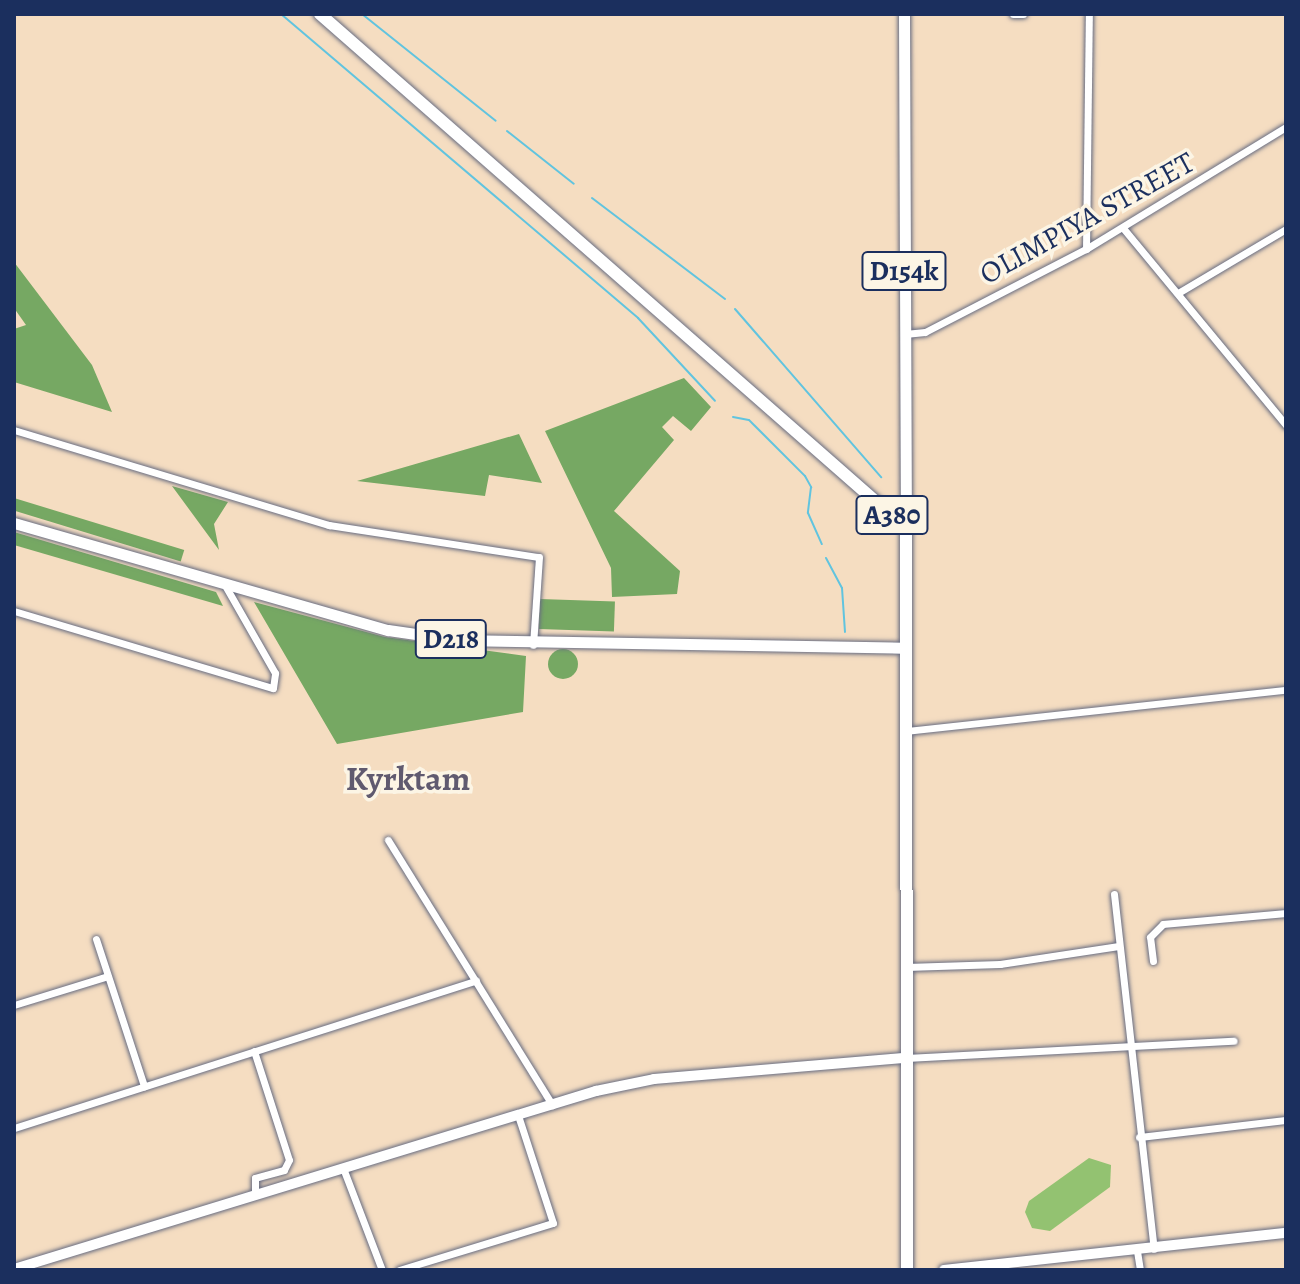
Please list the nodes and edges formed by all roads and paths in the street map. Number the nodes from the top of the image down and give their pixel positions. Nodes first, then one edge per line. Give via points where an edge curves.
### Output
1 (320, 14) edge
2 (904, 14) edge
3 (1013, 14) edge
4 (1023, 14) edge
5 (1089, 14) edge
6 (1286, 127) edge
7 (1123, 228) junction
8 (1286, 229) edge
9 (1086, 249) junction
10 (1178, 293) junction
11 (903, 334) junction
12 (1286, 425) edge
13 (14, 431) edge
14 (14, 523) edge
15 (906, 528) junction
16 (226, 587) junction
17 (14, 611) edge
18 (533, 645) junction
19 (902, 648) junction
20 (1286, 690) edge
21 (904, 731) junction
22 (388, 840) dead end
23 (1114, 894) dead end
24 (1286, 913) edge
25 (96, 939) dead end
26 (1119, 946) junction
27 (1153, 961) dead end
28 (906, 967) junction
29 (108, 976) junction
30 (476, 981) junction
31 (14, 1005) edge
32 (1234, 1041) dead end
33 (1128, 1042) junction
34 (254, 1051) junction
35 (903, 1058) junction
36 (144, 1086) junction
37 (552, 1105) junction
38 (518, 1115) junction
39 (1286, 1120) edge
40 (14, 1128) edge
41 (1139, 1137) junction
42 (343, 1168) junction
43 (255, 1195) junction
44 (1286, 1233) edge
45 (1154, 1249) junction
46 (1137, 1251) junction
47 (14, 1269) edge
48 (948, 1269) edge
49 (382, 1270) edge
50 (399, 1270) edge
51 (907, 1270) edge
52 (1140, 1270) edge

1 - 15 highway, A380
2 - 11 main road, D154k
3 - 4 street
5 - 9 street
6 - 7 street, OLIMPIYA STREET
7 - 9 street, OLIMPIYA STREET
7 - 10 street
8 - 10 street
9 - 11 street, OLIMPIYA STREET via 925,332
10 - 12 street
11 - 15 main road, D154k
13 - 18 street via 329,525 539,557
14 - 16 main road, D218
15 - 19 highway, A380
16 - 17 street via 275,673 273,688
16 - 18 main road, D218 via 388,630
18 - 19 main road, D218
19 - 21 highway, A380
20 - 21 street
21 - 28 highway, A380
22 - 30 street
23 - 26 street
24 - 27 street via 1163,924 1150,937
25 - 29 street
26 - 28 street via 1000,964
26 - 33 street
28 - 35 highway, A380
29 - 31 street
29 - 36 street
30 - 34 street
30 - 37 street
32 - 33 street
33 - 35 street
33 - 41 street
34 - 36 street
34 - 43 street via 289,1160 284,1170 255,1178
35 - 37 street via 654,1079
35 - 51 highway, A380
36 - 40 street
37 - 38 street
38 - 42 street
38 - 50 street via 553,1223
39 - 41 street
41 - 45 street
42 - 43 street
42 - 49 street
43 - 47 street
44 - 45 street
45 - 46 street
46 - 48 street
46 - 52 street

